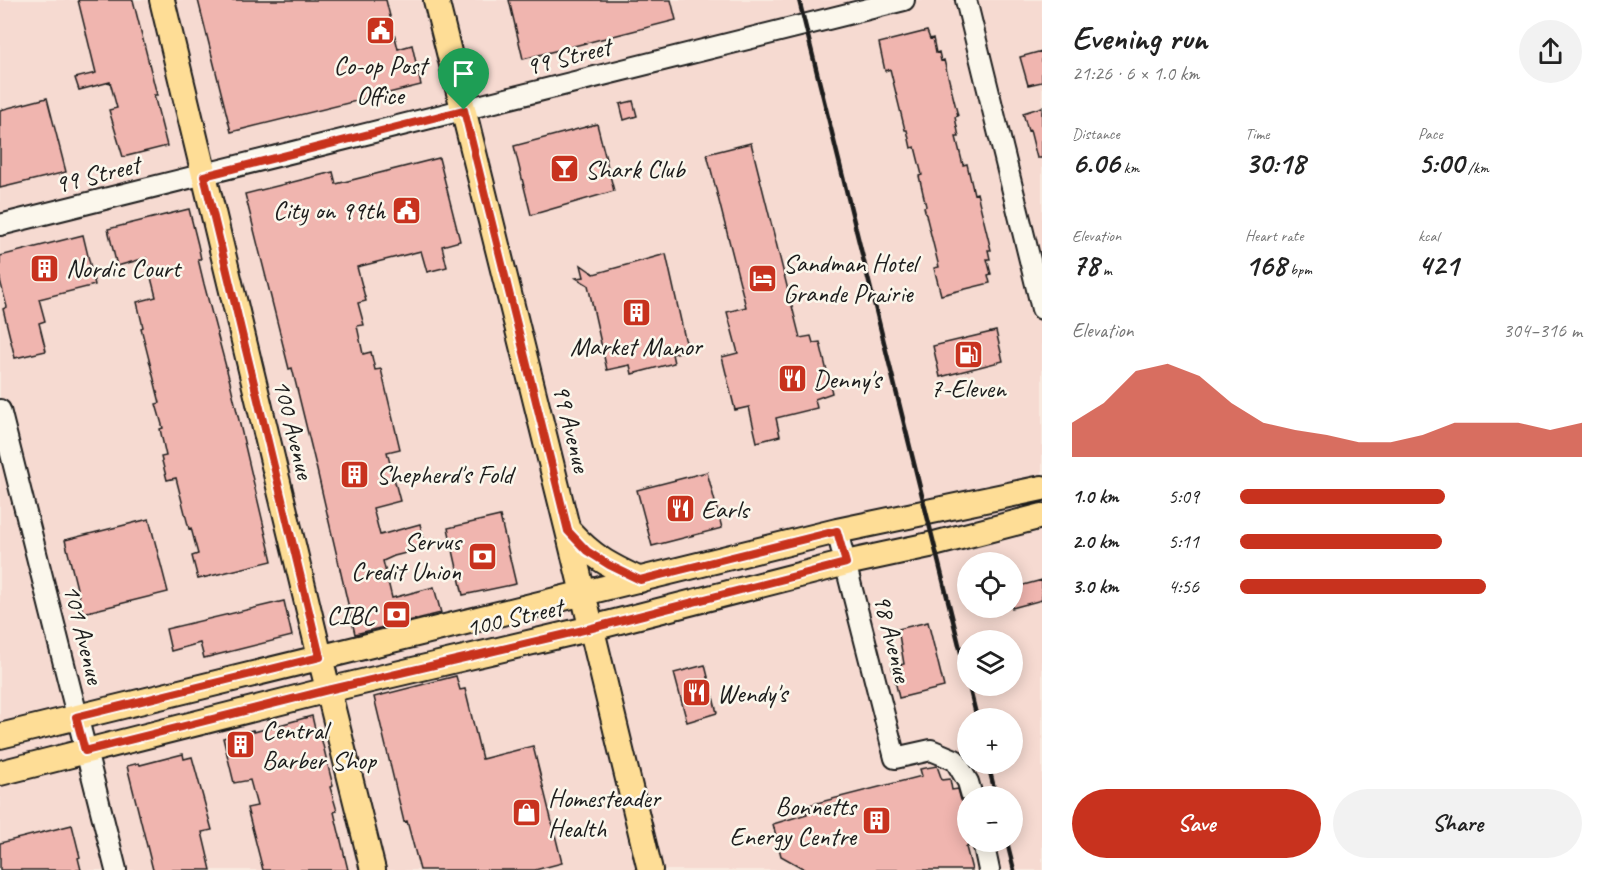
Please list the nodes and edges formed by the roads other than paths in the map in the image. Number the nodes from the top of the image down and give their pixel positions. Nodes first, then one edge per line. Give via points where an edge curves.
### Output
1 (162, 0) edge
2 (436, 0) edge
3 (904, 0) edge
4 (966, 0) edge
5 (464, 110) junction
6 (204, 176) junction
7 (0, 225) edge
8 (1042, 309) edge
9 (0, 410) edge
10 (1042, 488) edge
11 (1042, 516) edge
12 (568, 531) junction
13 (837, 531) junction
14 (846, 563) junction
15 (640, 580) junction
16 (583, 592) junction
17 (592, 628) junction
18 (320, 657) junction
19 (328, 690) junction
20 (76, 717) junction
21 (0, 736) edge
22 (85, 751) junction
23 (0, 773) edge
24 (969, 786) edge
25 (984, 852) edge
26 (116, 870) edge
27 (373, 870) edge
28 (650, 870) edge
29 (989, 870) edge

1 - 6 main road, 100 Avenue
2 - 5 main road, 99 Avenue
3 - 5 street, 99 Street
4 - 8 street
5 - 6 street, 99 Street
5 - 12 main road, 99 Avenue
6 - 7 street, 99 Street
6 - 18 main road, 100 Avenue
9 - 20 street, 101 Avenue
10 - 13 main road, 100 Street
11 - 14 main road, 100 Street
12 - 15 main road via 587,551
12 - 16 main road, 99 Avenue
13 - 14 street, 98 Avenue
13 - 15 main road, 100 Street
14 - 17 main road, 100 Street
14 - 24 street, 98 Avenue via 895,758 931,750 956,760
15 - 16 main road, 100 Street
16 - 17 main road, 99 Avenue
16 - 18 main road, 100 Street
17 - 19 main road, 100 Street
17 - 28 main road, 99 Avenue
18 - 19 main road, 100 Avenue
18 - 20 main road, 100 Street
19 - 22 main road, 100 Street
19 - 27 main road, 100 Avenue
20 - 21 main road, 100 Street
20 - 22 street, 101 Avenue
22 - 23 main road, 100 Street
22 - 26 street, 101 Avenue
25 - 29 street

